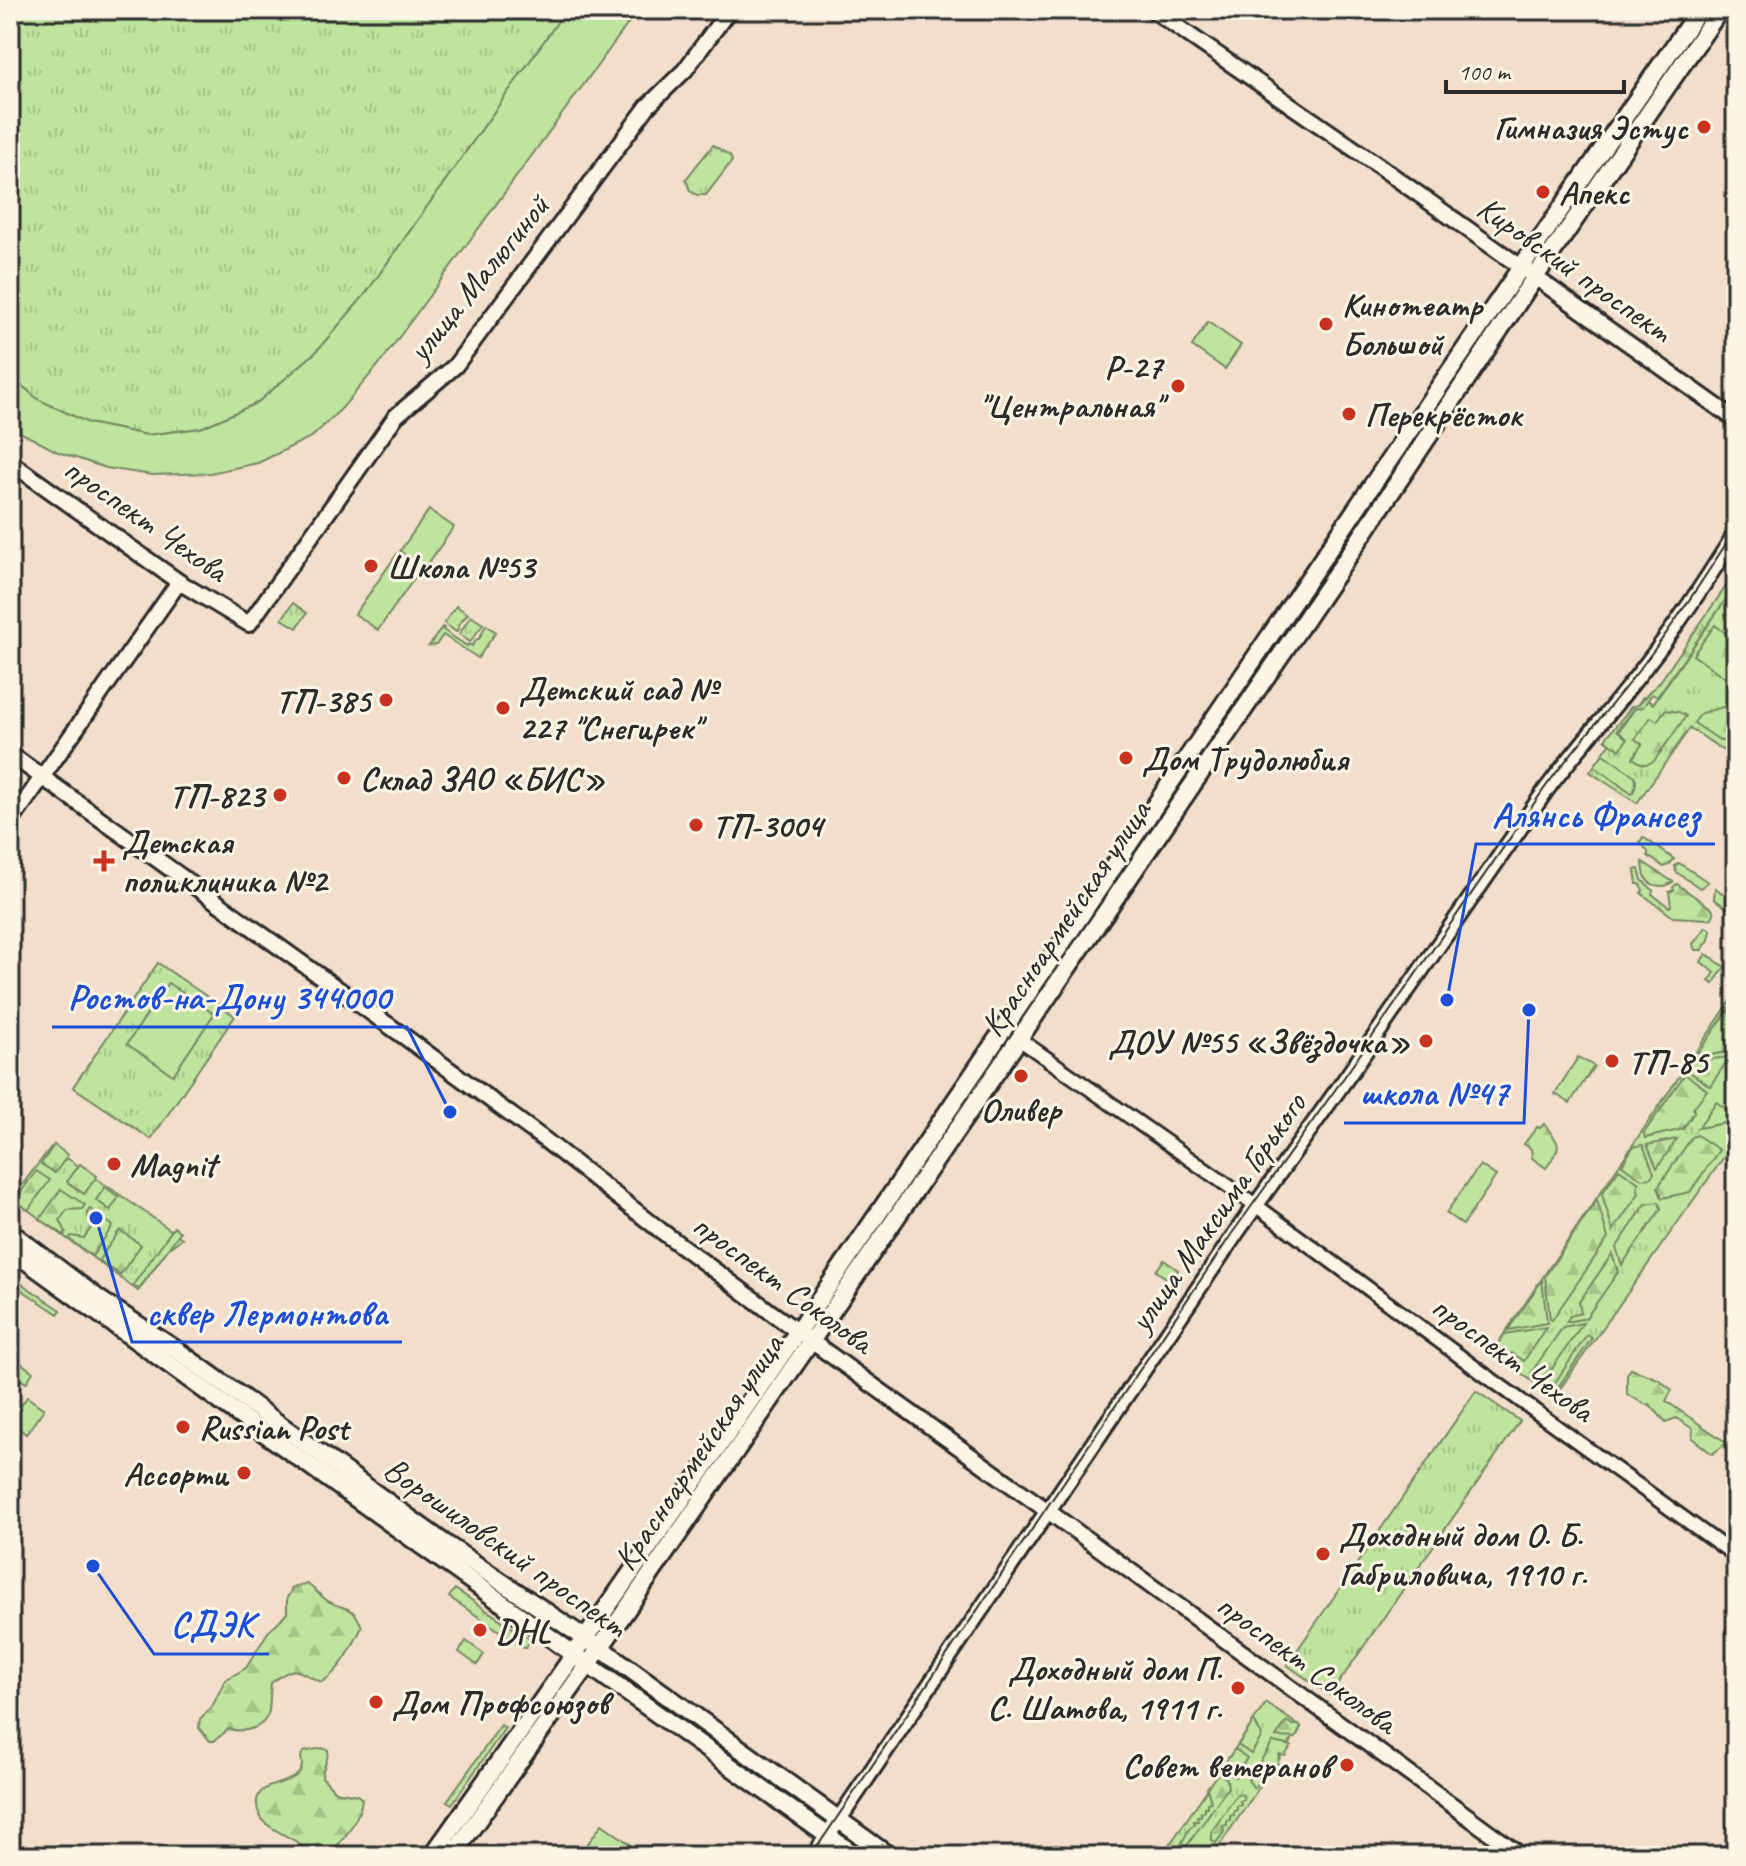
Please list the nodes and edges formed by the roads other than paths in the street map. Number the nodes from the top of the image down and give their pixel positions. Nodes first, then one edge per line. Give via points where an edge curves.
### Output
1 (729, 10) edge
2 (1153, 10) edge
3 (1699, 10) edge
4 (1720, 10) edge
5 (1520, 267) junction
6 (1535, 277) junction
7 (1736, 420) edge
8 (10, 462) edge
9 (1736, 533) edge
10 (179, 582) junction
11 (249, 624) joint
12 (10, 754) edge
13 (42, 777) junction
14 (10, 823) edge
15 (1019, 1039) junction
16 (1256, 1205) junction
17 (10, 1232) edge
18 (10, 1249) edge
19 (804, 1336) junction
20 (1047, 1512) junction
21 (1736, 1556) edge
22 (586, 1638) junction
23 (600, 1648) junction
24 (575, 1654) junction
25 (589, 1664) junction
26 (839, 1820) junction
27 (828, 1836) junction
28 (432, 1856) edge
29 (452, 1856) edge
30 (814, 1856) edge
31 (856, 1856) edge
32 (889, 1856) edge
33 (1522, 1856) edge

1 - 11 main road, улица Малюгиной via 685,70 648,106 455,366 396,416
2 - 5 main road, Кировский проспект
3 - 5 main road, Красноармейская улица
4 - 6 main road, Красноармейская улица
5 - 6 main road, Кировский проспект
5 - 19 main road, Красноармейская улица
6 - 7 main road, Кировский проспект
6 - 15 main road, Красноармейская улица
8 - 10 main road, проспект Чехова
9 - 16 main road, улица Максима Горького via 1645,667 1546,790
10 - 11 main road, проспект Чехова
10 - 13 main road
12 - 13 main road, проспект Соколова
13 - 14 main road
13 - 19 main road, проспект Соколова via 521,1122
15 - 16 street, проспект Чехова
15 - 19 main road, Красноармейская улица
16 - 20 main road, улица Максима Горького
16 - 21 street, проспект Чехова
17 - 22 main road, Ворошиловский проспект via 444,1543
18 - 24 main road, Ворошиловский проспект
19 - 20 main road, проспект Соколова
19 - 22 main road, Красноармейская улица
19 - 23 main road, Красноармейская улица
20 - 26 main road, улица Максима Горького
20 - 33 main road, проспект Соколова
22 - 23 main road, Ворошиловский проспект
22 - 24 main road, Красноармейская улица
23 - 25 main road, Красноармейская улица
23 - 26 main road, Ворошиловский проспект
24 - 25 main road, Ворошиловский проспект
24 - 28 main road, Красноармейская улица
25 - 27 main road, Ворошиловский проспект
25 - 29 main road, Красноармейская улица
26 - 27 main road, улица Максима Горького
26 - 32 main road, Ворошиловский проспект
27 - 30 main road, улица Максима Горького
27 - 31 main road, Ворошиловский проспект

